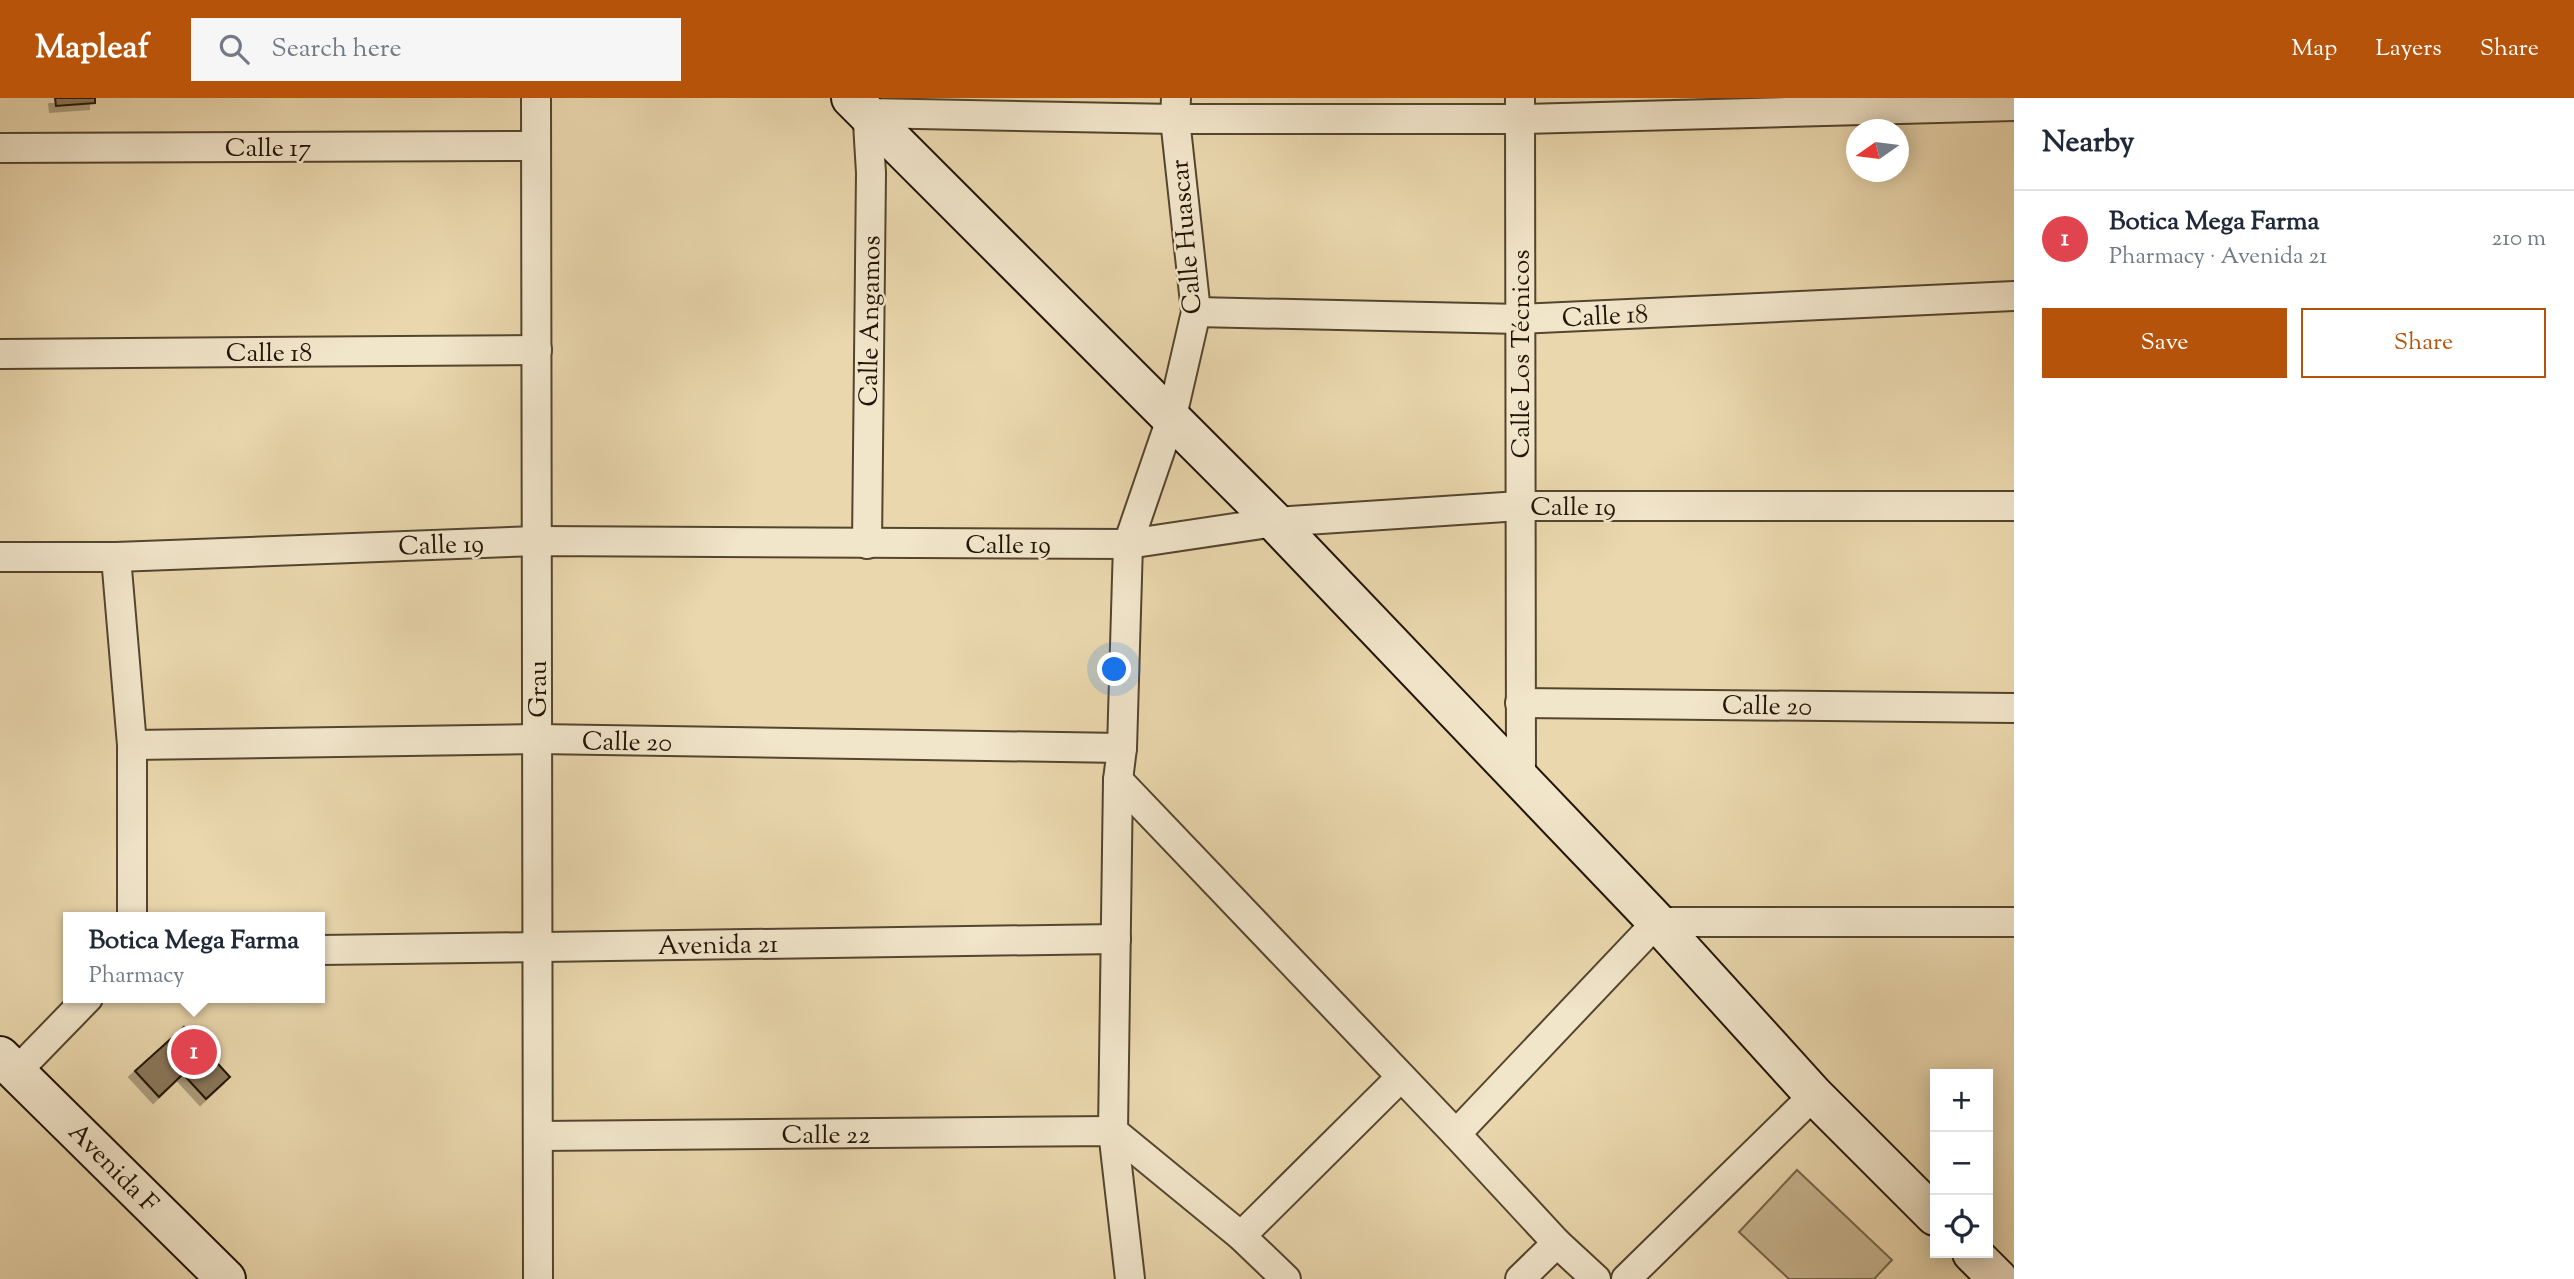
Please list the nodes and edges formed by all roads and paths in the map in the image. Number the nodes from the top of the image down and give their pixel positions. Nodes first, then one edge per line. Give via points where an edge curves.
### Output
1 (536, 98) edge
2 (862, 103) edge
3 (2014, 106) edge
4 (1520, 108) edge
5 (1176, 109) edge
6 (537, 146) junction
7 (0, 148) edge
8 (2014, 296) edge
9 (1196, 312) junction
10 (1520, 319) junction
11 (537, 350) junction
12 (0, 354) edge
13 (1171, 416) junction
14 (1520, 506) junction
15 (2014, 506) edge
16 (1275, 522) junction
17 (537, 541) junction
18 (867, 544) junction
19 (1128, 544) junction
20 (0, 557) edge
21 (116, 557) junction
22 (1520, 703) junction
23 (2014, 708) edge
24 (537, 739) junction
25 (132, 745) junction
26 (1122, 748) junction
27 (1521, 778) junction
28 (1118, 780) junction
29 (132, 912) edge
30 (1657, 922) junction
31 (2014, 922) edge
32 (1116, 939) junction
33 (538, 946) junction
34 (325, 950) edge
35 (82, 1003) edge
36 (9, 1064) edge
37 (1401, 1077) junction
38 (1814, 1095) junction
39 (1113, 1131) junction
40 (1456, 1134) junction
41 (538, 1136) junction
42 (1930, 1211) edge
43 (1241, 1236) junction
44 (1557, 1243) junction
45 (1977, 1258) edge
46 (226, 1279) edge
47 (538, 1279) edge
48 (1130, 1279) edge
49 (1286, 1279) edge
50 (1520, 1279) edge
51 (1596, 1279) edge
52 (1626, 1279) edge
53 (1998, 1279) edge

1 - 6 street, Grau
2 - 5 street
2 - 13 street
2 - 18 street, Calle Angamos via 871,173
3 - 4 street
4 - 5 street
4 - 10 street, Calle Los Técnicos
5 - 9 street, Calle Huascar
6 - 7 street, Calle 17
6 - 11 street, Grau
8 - 10 street, Calle 18
9 - 10 street, Calle 18
9 - 13 street, Calle Huascar
10 - 14 street, Calle Los Técnicos
11 - 12 street, Calle 18
11 - 17 street, Grau
13 - 16 street
13 - 19 street, Calle Huascar
14 - 15 street, Calle 19
14 - 16 street, Calle 19
14 - 22 street, Calle Los Técnicos
16 - 19 street, Calle 19
16 - 27 street
17 - 18 street, Calle 19
17 - 21 street, Calle 19
17 - 24 street, Grau
18 - 19 street, Calle 19
19 - 26 street, Calle Huascar
20 - 21 street, Calle 19
21 - 25 street
22 - 23 street, Calle 20
22 - 27 street, Calle Los Técnicos
24 - 25 street, Calle 20
24 - 26 street, Calle 20
24 - 33 street, Grau
25 - 29 street
26 - 28 street, Calle Huascar
27 - 30 street
28 - 32 street, Calle Huascar
28 - 37 street
30 - 31 street
30 - 38 street
30 - 40 street
32 - 33 street, Avenida 21
32 - 39 street, Calle Huascar
33 - 34 street, Avenida 21
33 - 41 street, Grau
35 - 36 street
36 - 46 street, Avenida F
37 - 40 street
37 - 43 street
38 - 42 street
38 - 52 street
39 - 41 street, Calle 22
39 - 43 street
39 - 48 street, Calle Huascar
40 - 44 street
41 - 47 street, Grau
43 - 49 street
44 - 50 street
44 - 51 street
45 - 53 street

